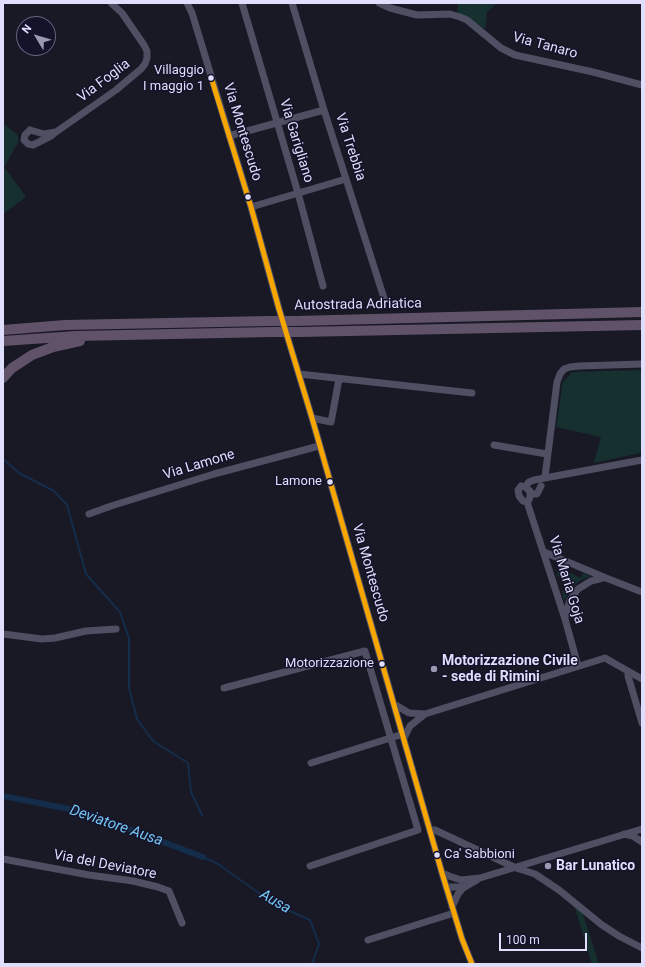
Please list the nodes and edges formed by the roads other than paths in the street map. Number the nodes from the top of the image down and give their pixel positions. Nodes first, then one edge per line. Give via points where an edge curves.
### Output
1 (111, 3) edge
2 (187, 3) edge
3 (192, 3) edge
4 (242, 3) edge
5 (292, 3) edge
6 (379, 3) edge
7 (192, 13) junction
8 (642, 85) edge
9 (324, 110) junction
10 (276, 123) junction
11 (56, 132) dead end
12 (229, 136) junction
13 (346, 179) junction
14 (298, 193) junction
15 (251, 206) junction
16 (323, 286) dead end
17 (384, 298) dead end
18 (642, 312) edge
19 (3, 323) edge
20 (65, 325) junction
21 (642, 325) edge
22 (3, 330) edge
23 (221, 333) junction
24 (3, 341) edge
25 (642, 364) edge
26 (299, 374) junction
27 (3, 378) edge
28 (339, 379) junction
29 (472, 393) dead end
30 (312, 418) junction
31 (494, 445) dead end
32 (319, 446) junction
33 (547, 454) junction
34 (642, 460) edge
35 (545, 477) junction
36 (541, 486) dead end
37 (525, 487) junction
38 (530, 494) junction
39 (527, 502) junction
40 (88, 514) dead end
41 (544, 552) junction
42 (606, 578) junction
43 (642, 592) edge
44 (564, 619) junction
45 (116, 629) dead end
46 (3, 634) edge
47 (578, 666) junction
48 (628, 672) junction
49 (642, 679) edge
50 (224, 688) dead end
51 (394, 704) junction
52 (414, 713) junction
53 (425, 714) junction
54 (399, 721) junction
55 (415, 722) junction
56 (642, 723) edge
57 (403, 736) junction
58 (390, 738) junction
59 (311, 763) dead end
60 (642, 829) edge
61 (430, 830) junction
62 (624, 834) junction
63 (642, 842) edge
64 (3, 859) edge
65 (310, 866) dead end
66 (516, 868) junction
67 (442, 873) junction
68 (480, 878) junction
69 (459, 879) junction
70 (446, 887) junction
71 (465, 887) junction
72 (453, 910) junction
73 (182, 923) dead end
74 (368, 940) dead end
75 (642, 948) edge
76 (472, 964) edge

1 - 11 street, Via Foglia via 122,13 144,44 147,51 145,64 116,90
2 - 7 street, Via Montescudo
3 - 7 street, Via Montescudo
4 - 10 street, Via Garigliano
5 - 9 street, Via Trebbia
6 - 8 street, Via Tanaro via 417,15 450,14 460,17 514,55
7 - 12 street, Via Montescudo
9 - 10 street
9 - 13 street, Via Trebbia
10 - 12 street
10 - 14 street, Via Garigliano
12 - 15 street, Via Montescudo
13 - 14 street
13 - 17 street, Via Trebbia
14 - 15 street
14 - 16 street, Via Garigliano
15 - 26 street, Via Montescudo via 278,309
18 - 20 highway, Autostrada Adriatica, bridge
19 - 20 highway via 47,320
20 - 22 highway, Autostrada Adriatica
21 - 23 highway, Autostrada Adriatica, bridge
23 - 24 highway, Autostrada Adriatica via 76,336
23 - 27 highway via 210,337 78,341 32,355 12,368
25 - 33 street via 579,366 564,369 557,382
26 - 28 street
26 - 30 street, Via Montescudo
28 - 29 street
28 - 30 street via 331,422
30 - 32 street, Via Montescudo
31 - 33 street
32 - 40 street, Via Lamone via 214,474
32 - 51 street, Via Montescudo
33 - 35 street
34 - 35 street
35 - 37 street via 529,482
36 - 38 street via 537,494
37 - 38 street
37 - 39 street via 519,487 518,493 523,501
38 - 39 street
39 - 41 street, Via Maria Goja
41 - 42 street
41 - 44 street, Via Maria Goja
42 - 43 street
42 - 44 street via 591,581 578,589 567,606
44 - 47 street, Via Maria Goja
45 - 46 street via 86,631 42,639
47 - 48 street via 605,658
47 - 53 street
48 - 49 street
48 - 56 street
50 - 58 street via 365,651
51 - 52 street via 404,711
51 - 54 street, Via Montescudo
52 - 53 street
52 - 54 street
53 - 55 street
54 - 55 street
54 - 57 street, Via Montescudo
55 - 57 street
57 - 58 street
57 - 61 street, Via Montescudo
58 - 59 street
58 - 65 street via 418,830
60 - 62 street
61 - 66 street
61 - 67 street, Via Montescudo
62 - 63 street
62 - 66 street
64 - 73 street, Via del Deviatore via 158,887 168,892
66 - 68 street
66 - 75 street via 535,874 559,890 602,926
67 - 69 street
67 - 70 street, Via Montescudo
68 - 69 street
68 - 71 street
69 - 70 street
70 - 71 street
70 - 72 street, Via Montescudo
71 - 72 street via 458,894
72 - 74 street
72 - 76 street, Via Montescudo

